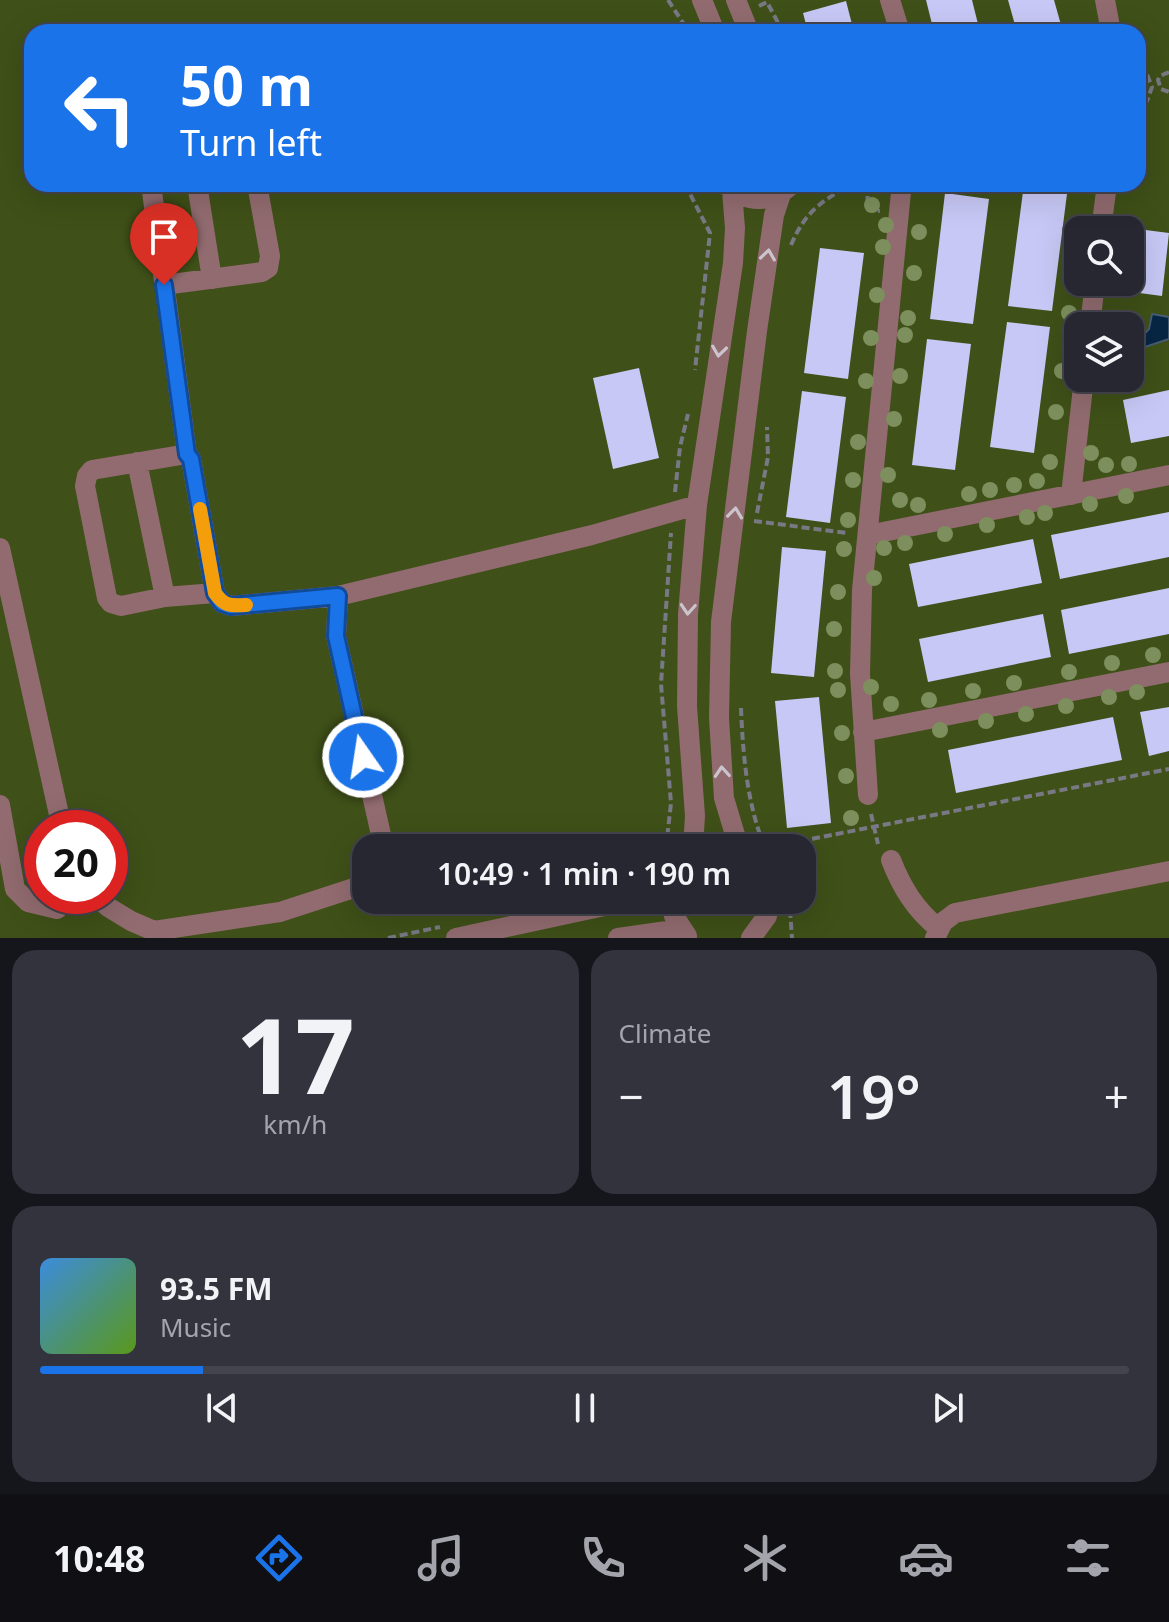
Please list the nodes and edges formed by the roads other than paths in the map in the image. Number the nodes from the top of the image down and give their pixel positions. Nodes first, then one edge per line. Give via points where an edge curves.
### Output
1 (702, 0) edge
2 (890, 0) edge
3 (1105, 0) edge
4 (712, 24) edge
5 (898, 24) edge
6 (1110, 24) edge
7 (152, 192) edge
8 (198, 192) edge
9 (258, 192) edge
10 (729, 192) edge
11 (735, 192) edge
12 (779, 192) edge
13 (785, 192) edge
14 (901, 192) dead end
15 (1106, 192) edge
16 (1103, 216) edge
17 (212, 279) junction
18 (164, 285) junction
19 (1082, 392) edge
20 (187, 454) junction
21 (137, 462) junction
22 (1169, 475) edge
23 (1071, 495) junction
24 (697, 505) junction
25 (868, 535) junction
26 (0, 548) edge
27 (215, 593) junction
28 (338, 596) junction
29 (165, 597) junction
30 (1169, 672) edge
31 (863, 732) junction
32 (868, 795) dead end
33 (0, 805) edge
34 (58, 810) edge
35 (381, 834) edge
36 (694, 834) edge
37 (734, 834) edge
38 (891, 860) dead end
39 (1169, 871) edge
40 (352, 889) edge
41 (24, 899) edge
42 (121, 914) edge
43 (567, 914) edge
44 (674, 914) edge
45 (765, 914) edge
46 (769, 914) edge
47 (937, 933) edge
48 (685, 934) edge
49 (456, 938) edge
50 (618, 938) edge
51 (751, 938) edge
52 (771, 938) edge

1 - 4 street
2 - 5 street
3 - 6 street
7 - 18 street
8 - 17 street
9 - 17 street via 268,268
10 -> 24 street via 735,228 733,263
11 - 12 street via 761,200
37 -> 13 street via 727,815 719,718 721,622 757,331 773,225
14 - 25 street
15 - 16 street
17 - 18 street
18 - 20 street
19 - 23 street
20 - 21 street
20 - 27 street
21 - 29 street
21 - 29 street via 92,470 87,476 107,598 121,606
22 - 23 street
23 - 25 street
24 - 28 street
24 -> 36 street via 686,660
25 - 31 street via 861,632
26 - 34 street
27 - 28 street via 231,606
27 - 29 street
28 - 35 street via 336,636
30 - 31 street
31 - 32 street
33 - 41 street via 15,889
38 - 47 street via 910,899
39 - 47 street via 955,913
40 - 42 street via 280,912 154,931
43 - 49 street
44 - 48 street
45 - 51 street
46 - 52 street
48 - 50 street

